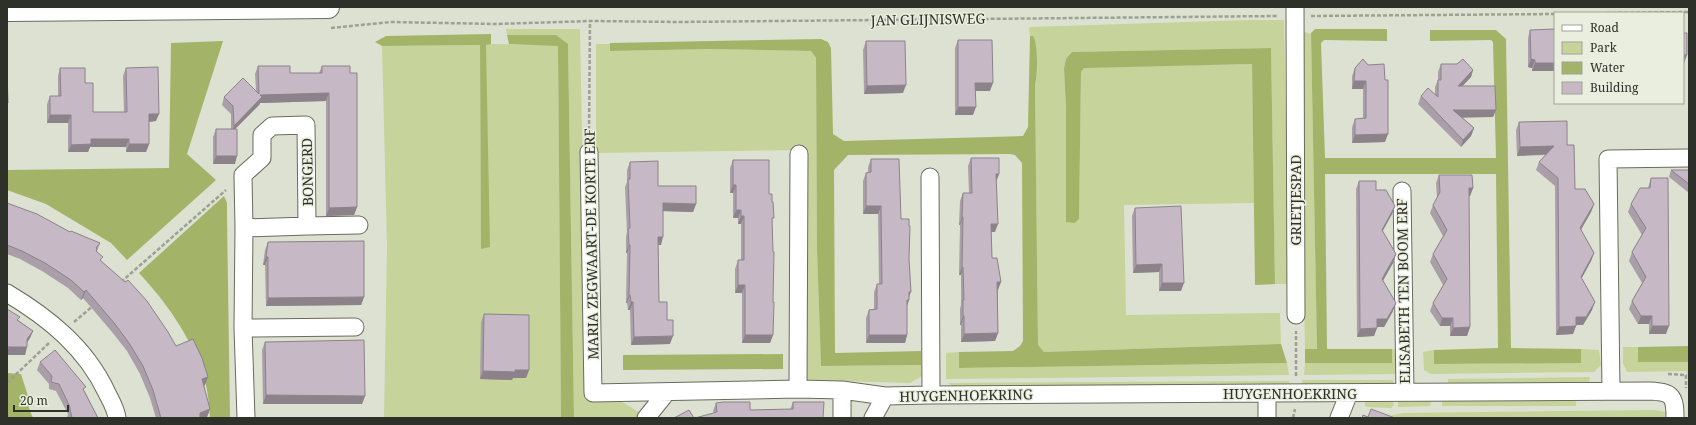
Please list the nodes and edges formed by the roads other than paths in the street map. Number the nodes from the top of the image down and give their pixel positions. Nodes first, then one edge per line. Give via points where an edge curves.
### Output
1 (328, 7) edge
2 (7, 10) edge
3 (1295, 11) edge
4 (589, 152) road end
5 (799, 154) dead end
6 (1689, 158) edge
7 (930, 177) dead end
8 (1402, 191) dead end
9 (359, 225) dead end
10 (307, 226) junction
11 (244, 228) junction
12 (7, 293) edge
13 (1296, 315) road end
14 (355, 327) dead end
15 (243, 328) junction
16 (798, 389) junction
17 (842, 390) junction
18 (1612, 390) junction
19 (667, 392) junction
20 (1405, 392) junction
21 (1350, 393) junction
22 (1267, 394) junction
23 (931, 395) junction
24 (885, 396) junction
25 (117, 418) edge
26 (246, 418) edge
27 (646, 418) edge
28 (842, 418) edge
29 (873, 418) edge
30 (1267, 418) edge
31 (1339, 418) edge
32 (1675, 418) edge

1 - 2 street
3 - 13 street, GRIETJESPAD
4 - 19 street, MARIA ZEGWAART-DE KORTE ERF via 592,393
5 - 16 street
6 - 18 street via 1608,158
7 - 23 street
8 - 20 street, ELISABETH TEN BOOM ERF
9 - 10 street, BONGERD
10 - 11 street, BONGERD
10 - 11 street, BONGERD via 306,125 272,126 262,135 262,158 243,175
11 - 15 street
12 - 25 street via 33,308 62,331 82,353 99,376
14 - 15 street
15 - 26 street
16 - 17 street, HUYGENHOEKRING
16 - 19 street, HUYGENHOEKRING
17 - 24 street, HUYGENHOEKRING
17 - 28 street
18 - 20 street, HUYGENHOEKRING
18 - 32 street, HUYGENHOEKRING via 1666,392 1672,396 1675,403
19 - 27 street
20 - 21 street, HUYGENHOEKRING
21 - 22 street, HUYGENHOEKRING
21 - 31 street
22 - 23 street, HUYGENHOEKRING
22 - 30 street
23 - 24 street, HUYGENHOEKRING
24 - 29 street, HUYGENHOEKRING

